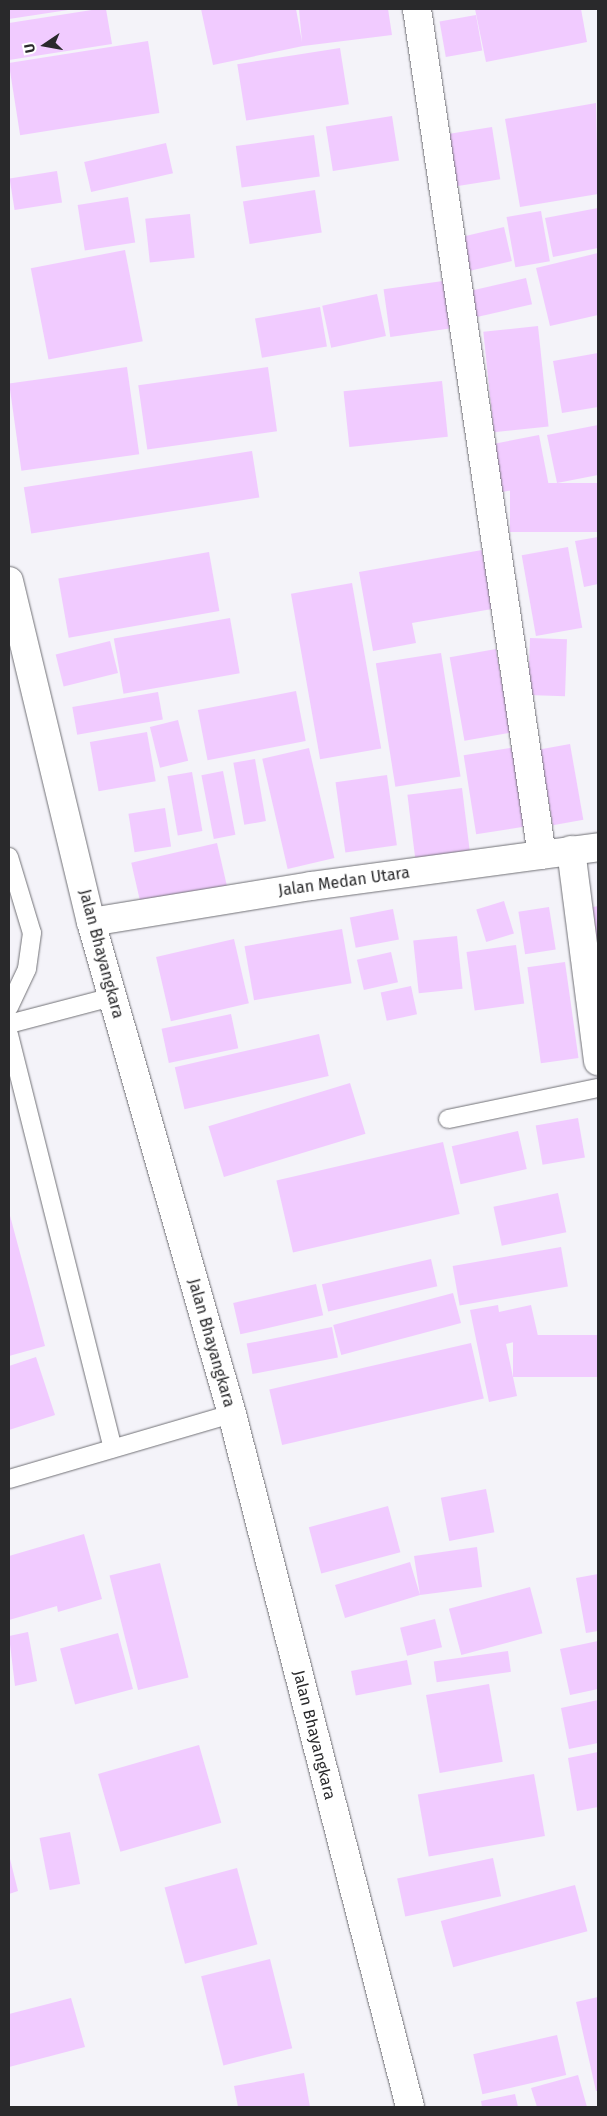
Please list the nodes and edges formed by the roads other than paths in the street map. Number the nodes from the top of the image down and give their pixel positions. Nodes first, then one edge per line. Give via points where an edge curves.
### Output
1 (417, 9) edge
2 (10, 591) edge
3 (598, 847) edge
4 (571, 850) junction
5 (542, 855) junction
6 (9, 857) edge
7 (91, 922) junction
8 (112, 997) junction
9 (9, 1007) edge
10 (9, 1024) edge
11 (9, 1035) edge
12 (598, 1061) edge
13 (598, 1088) edge
14 (448, 1119) dead end
15 (232, 1414) junction
16 (113, 1448) junction
17 (9, 1479) edge
18 (410, 2107) edge

1 - 5 street
2 - 7 street, Jalan Bhayangkara
3 - 4 street, Jalan Medan Utara
4 - 5 street, Jalan Medan Utara
4 - 12 street
5 - 7 street, Jalan Medan Utara via 311,886
6 - 9 lane via 32,933 27,969
7 - 8 street, Jalan Bhayangkara
8 - 10 lane
8 - 15 street, Jalan Bhayangkara
11 - 16 lane
13 - 14 lane
15 - 16 lane
15 - 18 street, Jalan Bhayangkara
16 - 17 lane

